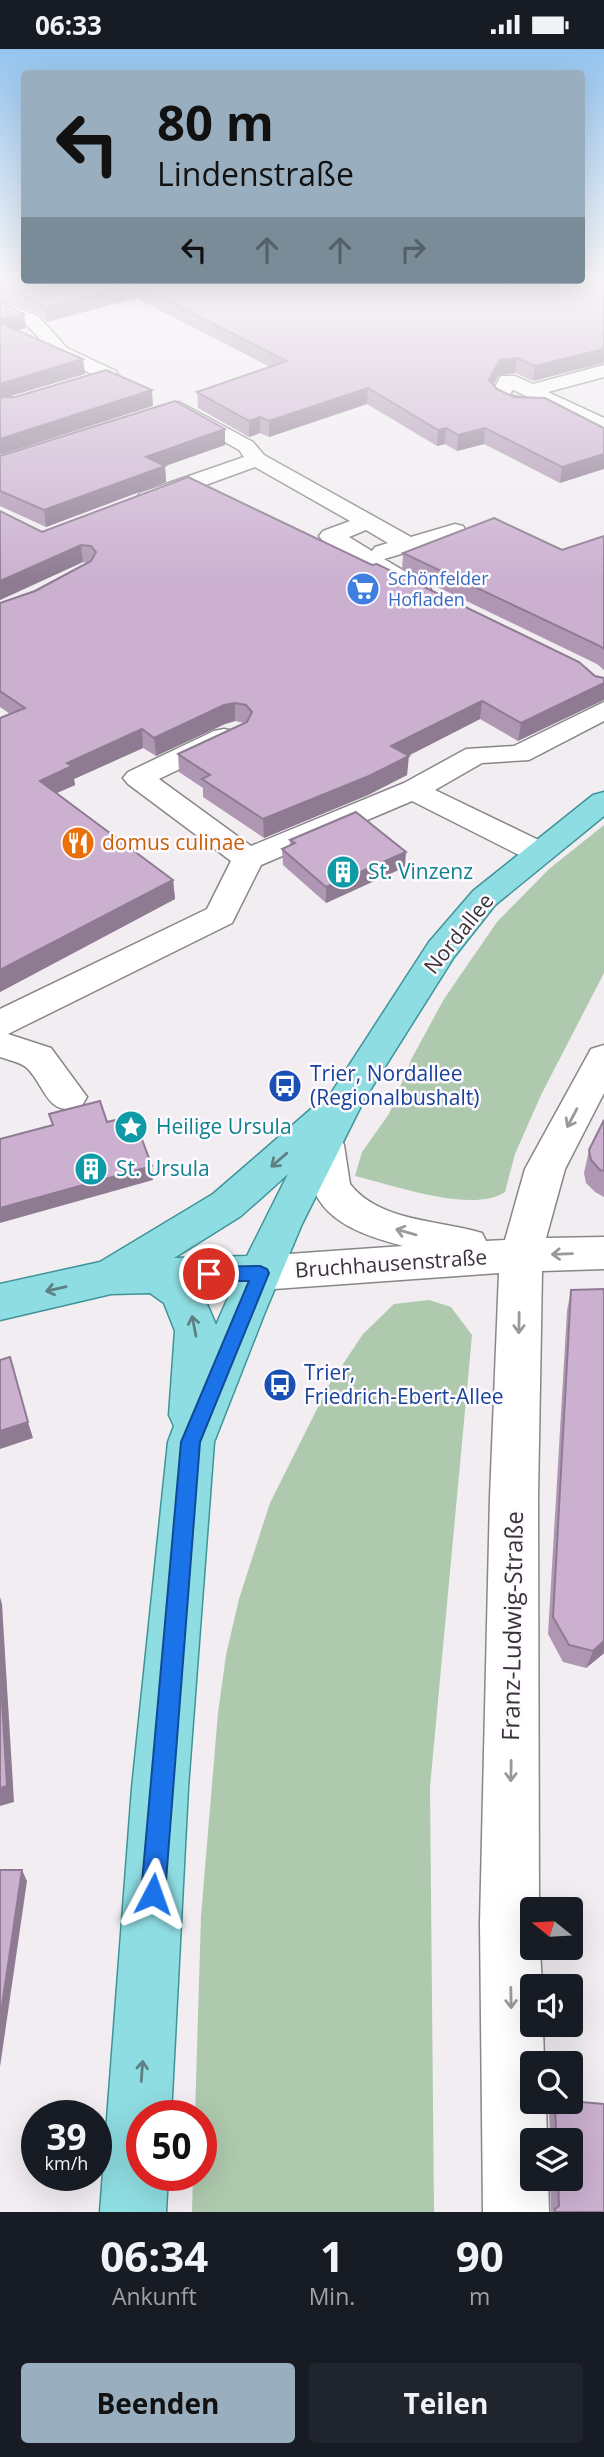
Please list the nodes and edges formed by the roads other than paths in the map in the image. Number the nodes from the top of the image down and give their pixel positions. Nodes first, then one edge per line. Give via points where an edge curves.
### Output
1 (97, 379) edge
2 (117, 379) edge
3 (575, 379) edge
4 (84, 383) edge
5 (132, 386) edge
6 (530, 391) junction
7 (562, 406) junction
8 (170, 407) edge
9 (604, 426) edge
10 (257, 459) junction
11 (189, 483) junction
12 (213, 495) edge
13 (127, 506) edge
14 (368, 522) junction
15 (455, 531) edge
16 (407, 544) junction
17 (367, 557) junction
18 (445, 603) edge
19 (604, 711) edge
20 (236, 732) edge
21 (414, 789) junction
22 (604, 801) edge
23 (538, 852) junction
24 (248, 859) junction
25 (0, 1024) edge
26 (0, 1044) edge
27 (604, 1058) edge
28 (68, 1097) dead end
29 (347, 1097) junction
30 (325, 1145) junction
31 (604, 1252) edge
32 (521, 1255) junction
33 (260, 1273) junction
34 (157, 1275) junction
35 (111, 1277) junction
36 (0, 1302) edge
37 (191, 1442) junction
38 (133, 2212) edge
39 (516, 2212) edge

1 - 4 street
2 - 5 street
3 - 6 street
6 - 7 street
6 - 7 street via 508,380 500,395 522,404
7 - 9 street
8 - 10 street via 246,446
10 - 11 street
10 - 14 street
11 - 12 street
11 - 13 street
14 - 16 street
14 - 17 street via 331,536
15 - 16 street
16 - 17 street
17 - 18 street via 389,576
19 - 21 street via 519,754 476,755
20 - 24 street via 138,778
21 - 23 street
21 - 24 street
22 - 23 main road, Nordallee
23 - 29 main road, Nordallee via 484,898 441,950
24 - 25 street via 220,916
26 - 28 street via 38,1057
27 -> 32 street, Franz-Ludwig-Straße via 545,1169
29 - 30 main road, Nordallee
29 -> 35 main road, Nordallee via 228,1205
32 -> 30 street, Bruchhausenstraße via 414,1235 354,1210 333,1190
30 - 33 main road, Nordallee
31 -> 32 street, Bruchhausenstraße
32 - 33 street, Bruchhausenstraße
32 -> 39 street, Franz-Ludwig-Straße via 510,1923
33 - 34 main road
33 - 37 main road, Nordallee
34 - 35 main road
37 -> 34 main road via 197,1331 181,1292
35 -> 36 main road
38 -> 37 main road via 160,1788

